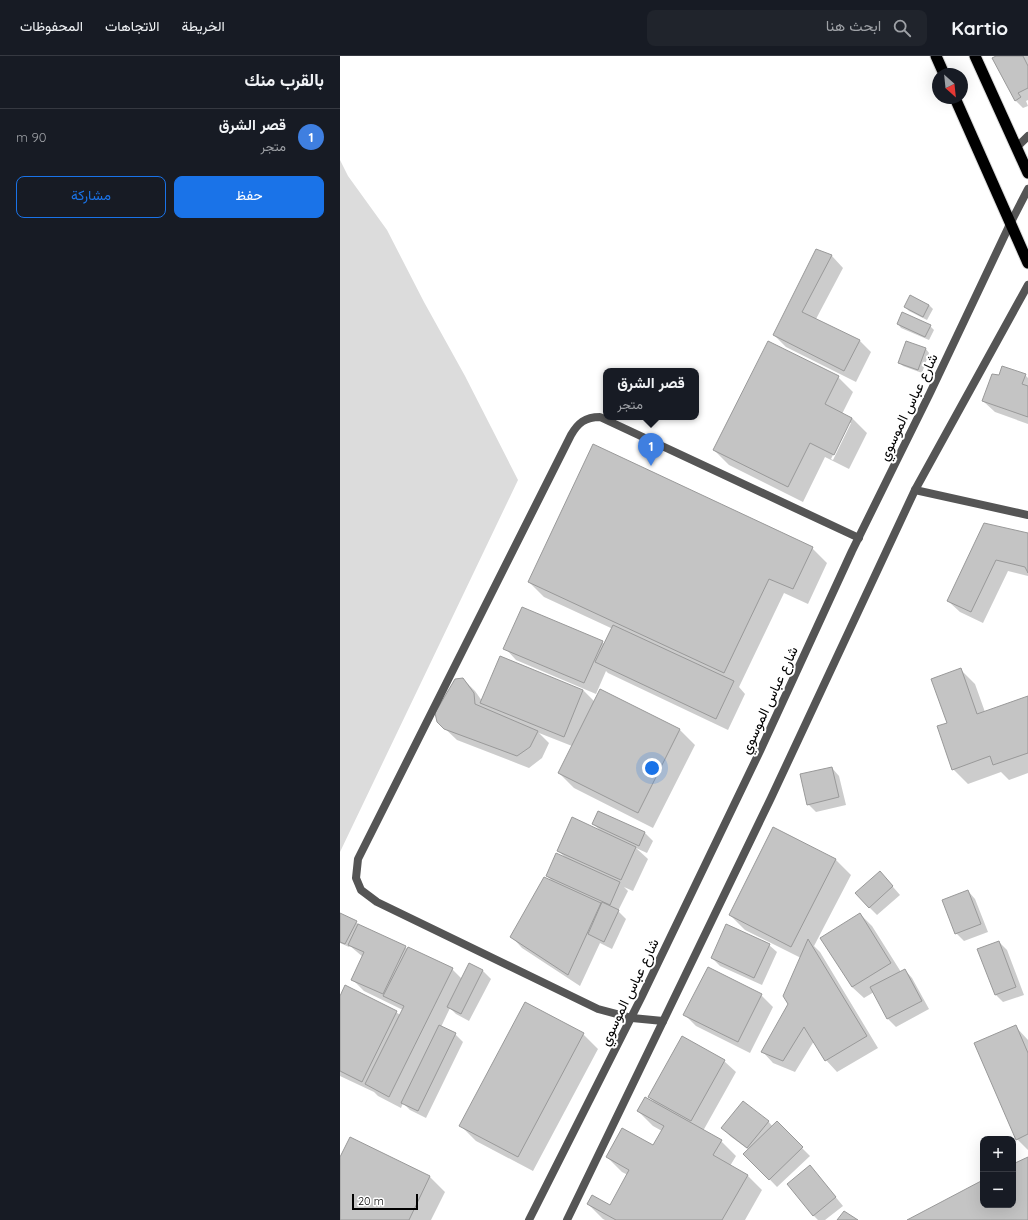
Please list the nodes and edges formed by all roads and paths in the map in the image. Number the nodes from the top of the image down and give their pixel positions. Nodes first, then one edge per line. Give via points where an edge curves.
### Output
1 (936, 56) edge
2 (975, 56) edge
3 (941, 68) edge
4 (958, 104) edge
5 (1028, 136) edge
6 (1017, 147) junction
7 (1028, 173) edge
8 (1028, 189) edge
9 (1010, 222) junction
10 (1028, 263) edge
11 (1028, 285) edge
12 (603, 418) edge
13 (607, 420) edge
14 (915, 490) junction
15 (1028, 515) edge
16 (859, 538) junction
17 (632, 1018) junction
18 (663, 1021) junction
19 (529, 1220) edge
20 (567, 1220) edge

1 - 3 highway
2 - 6 highway
4 - 9 highway
5 - 6 street
6 - 7 highway
8 - 9 street, شارع عباس الموسوي
9 - 10 highway
9 - 16 street, شارع عباس الموسوي
11 - 14 street
12 - 17 street via 590,417 582,421 571,435 358,859 356,878 361,890 376,902 598,1009
13 - 16 street
14 - 15 street
14 - 18 street via 775,791
16 - 17 street, شارع عباس الموسوي
17 - 18 street
17 - 19 street, شارع عباس الموسوي
18 - 20 street

